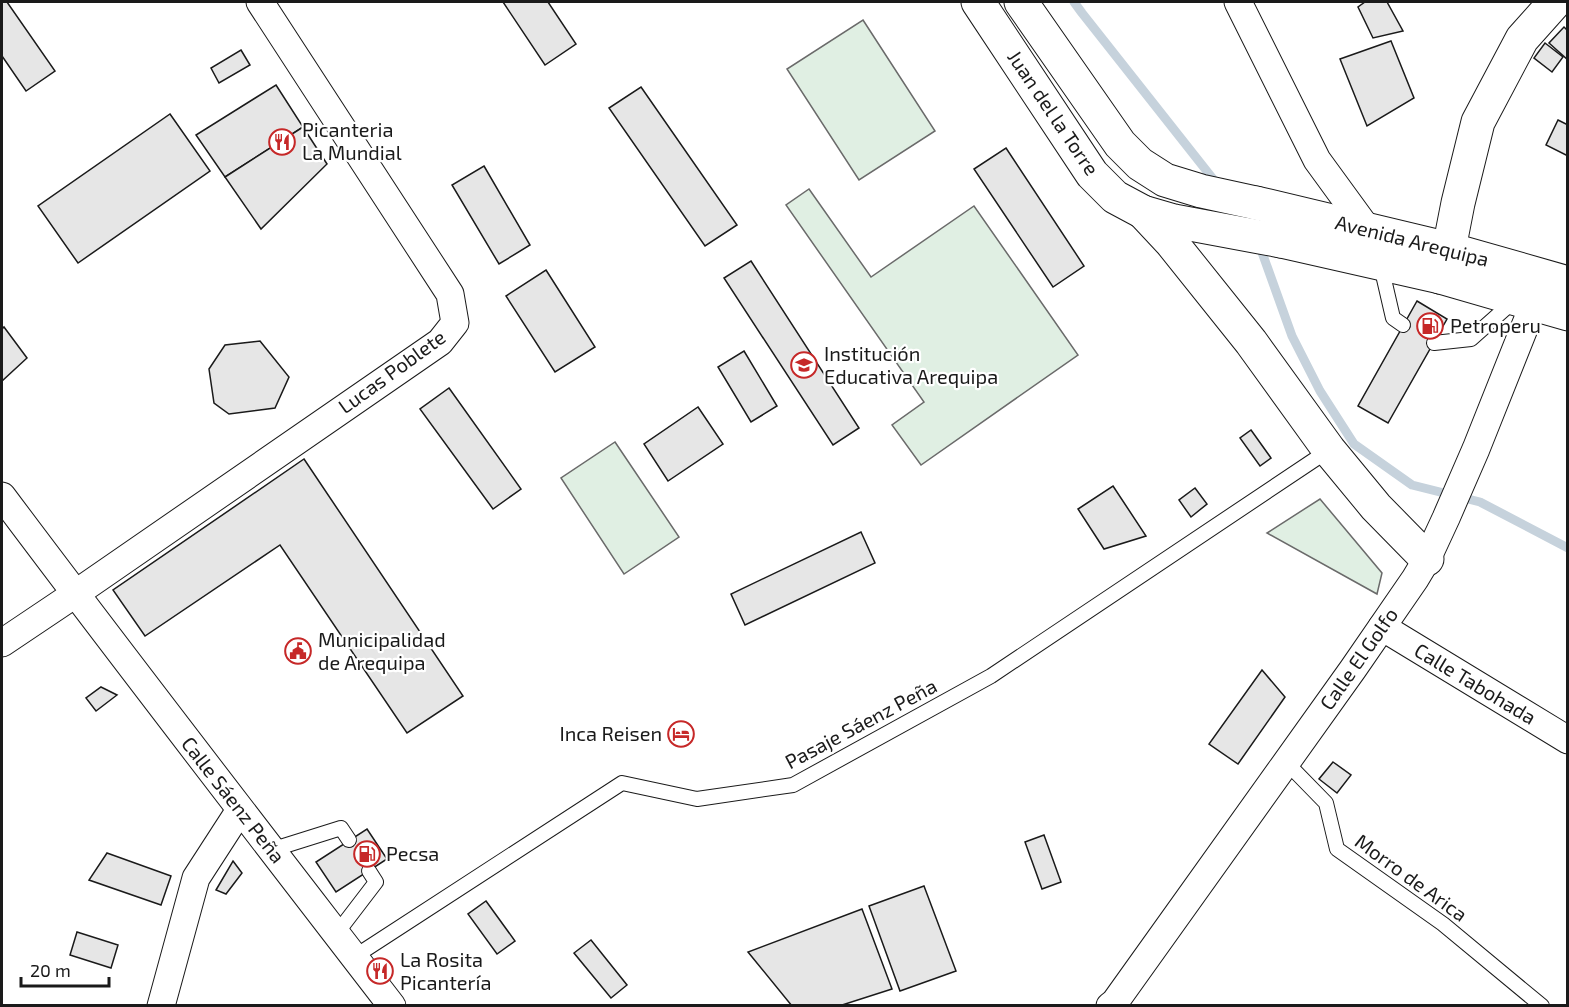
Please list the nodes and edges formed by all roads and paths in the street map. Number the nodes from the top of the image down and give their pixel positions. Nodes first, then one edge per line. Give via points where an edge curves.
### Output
1 (260, 2) edge
2 (978, 2) edge
3 (1022, 2) edge
4 (1238, 2) edge
5 (1555, 2) edge
6 (1256, 203) joint
7 (1143, 212) junction
8 (1368, 230) junction
9 (1281, 241) joint
10 (1445, 263) junction
11 (1381, 264) junction
12 (1541, 290) edge
13 (1568, 314) edge
14 (1403, 325) dead end
15 (1434, 343) dead end
16 (1329, 450) junction
17 (2, 496) edge
18 (1427, 559) junction
19 (75, 594) junction
20 (1382, 627) junction
21 (2, 643) edge
22 (1568, 740) edge
23 (1286, 762) junction
24 (240, 810) junction
25 (349, 840) dead end
26 (272, 850) junction
27 (369, 871) dead end
28 (337, 933) junction
29 (354, 957) junction
30 (1116, 1004) edge
31 (161, 1005) edge
32 (392, 1005) edge
33 (1542, 1005) edge

1 - 19 street, Lucas Poblete via 450,294 455,323 440,342
2 - 7 main road, Juan del la Torre via 1092,174 1115,197
3 - 6 main road, Juan del la Torre via 1119,144 1140,164 1165,180
4 - 8 street via 1317,160
5 - 10 main road via 1521,39 1478,122
6 - 8 main road, Avenida Arequipa
7 - 9 main road, Juan del la Torre
7 - 16 main road via 1251,342
8 - 10 main road, Avenida Arequipa
9 - 11 main road, Avenida Arequipa
10 - 11 main road, Avenida Arequipa
10 - 12 main road, Avenida Arequipa
11 - 14 lane via 1393,318
12 - 13 main road, Avenida Arequipa
12 - 15 lane via 1471,339
12 - 18 street, Calle El Golfo
16 - 18 main road via 1376,507
16 - 29 lane, Pasaje Sáenz Peña via 991,676 793,785 697,799 622,783
17 - 19 street, Calle Sáenz Peña
18 - 20 street, Calle El Golfo
19 - 21 street, Lucas Poblete
19 - 24 street, Calle Sáenz Peña
20 - 22 street, Calle Tabohada
20 - 23 street, Calle El Golfo
23 - 30 street, Calle El Golfo
23 - 33 lane, Morro de Arica via 1326,803 1337,849 1443,924
24 - 26 street, Calle Sáenz Peña
24 - 31 street via 196,878
25 - 26 lane via 341,828
26 - 28 street, Calle Sáenz Peña
27 - 28 lane via 376,882
28 - 29 street, Calle Sáenz Peña
29 - 32 street, Calle Sáenz Peña

